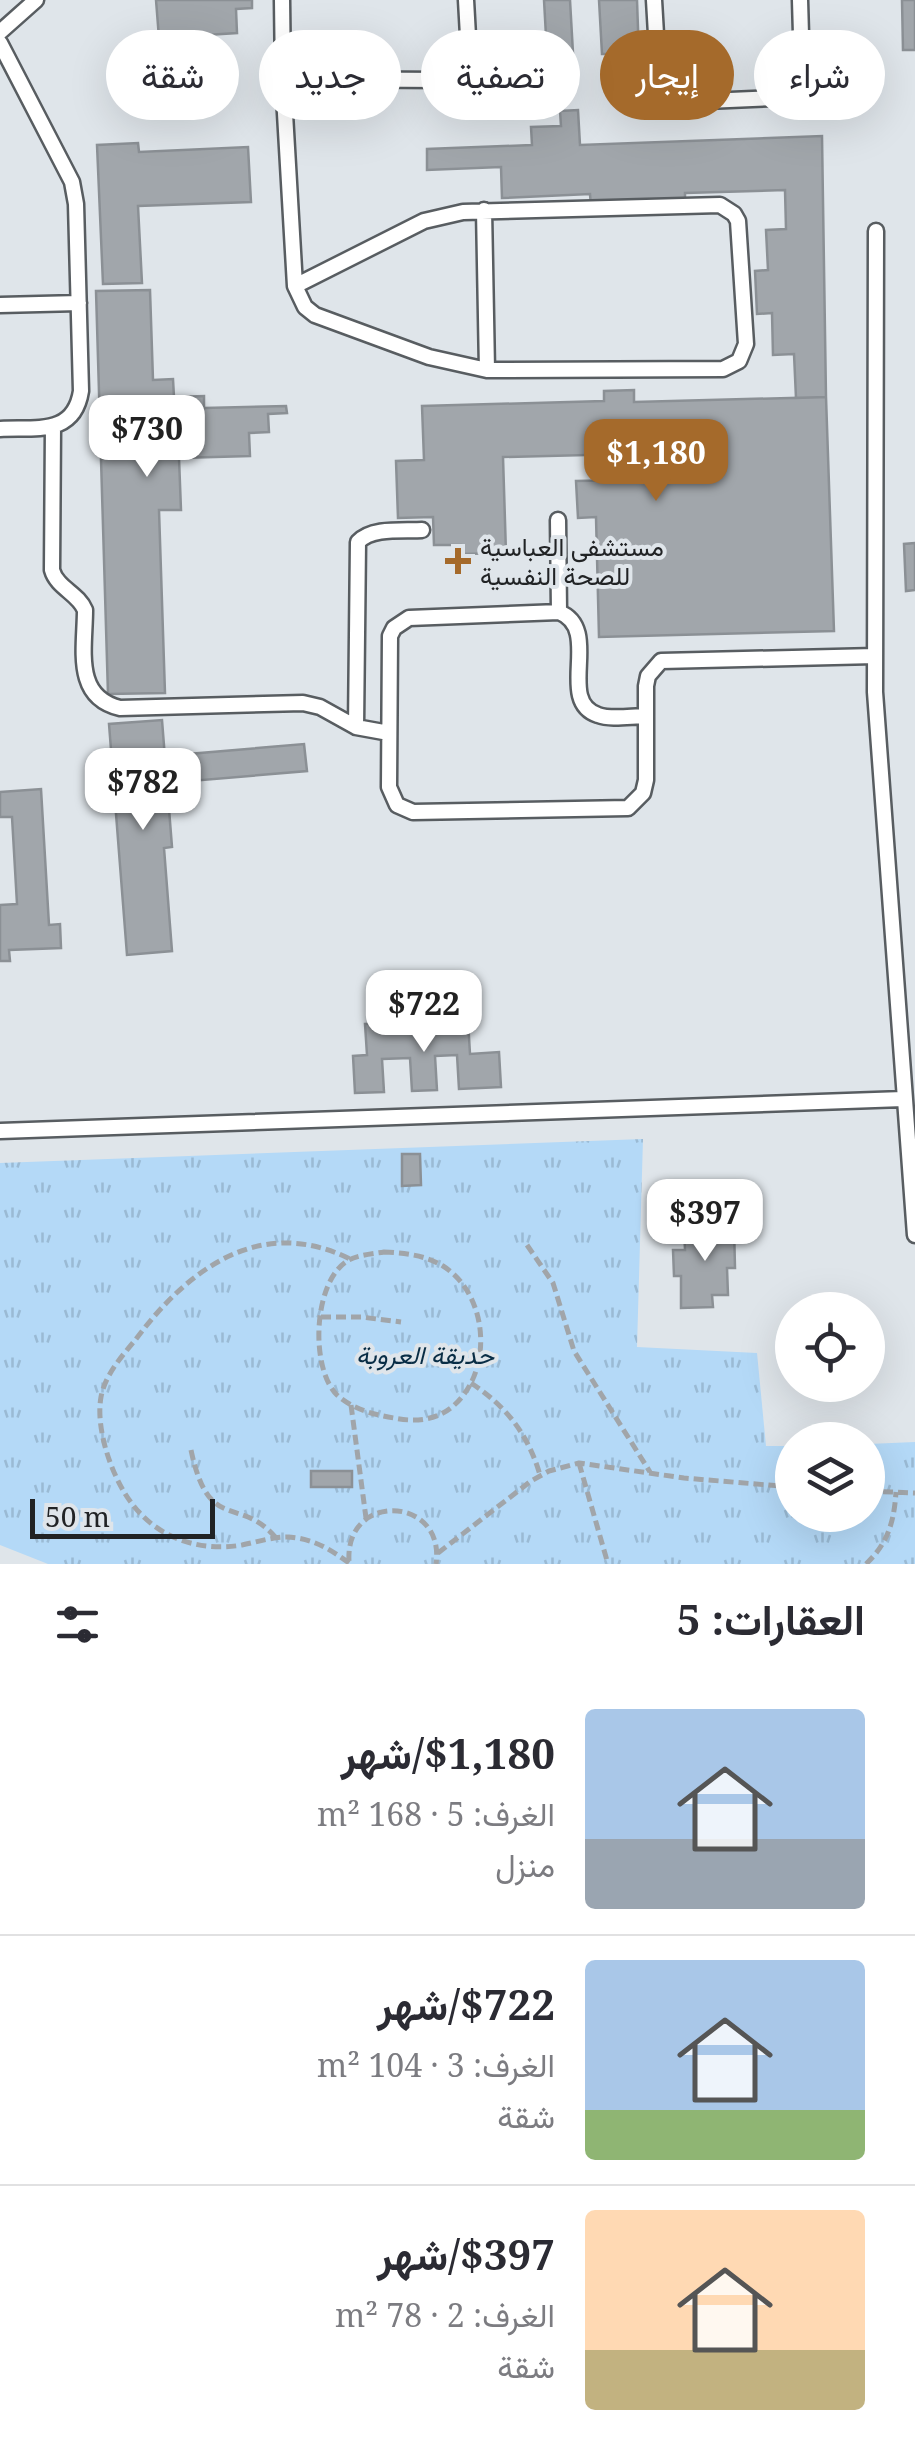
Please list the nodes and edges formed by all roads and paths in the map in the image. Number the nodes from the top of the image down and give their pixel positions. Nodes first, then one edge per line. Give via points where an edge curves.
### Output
1 (36, 0) edge
2 (282, 0) edge
3 (466, 0) edge
4 (654, 0) edge
5 (800, 0) edge
6 (282, 30) edge
7 (0, 32) edge
8 (0, 43) edge
9 (401, 80) edge
10 (285, 120) edge
11 (484, 210) junction
12 (876, 231) dead end
13 (295, 286) junction
14 (79, 303) junction
15 (0, 305) edge
16 (487, 370) junction
17 (53, 426) junction
18 (0, 428) edge
19 (558, 520) dead end
20 (422, 530) dead end
21 (559, 612) junction
22 (875, 656) junction
23 (646, 716) junction
24 (356, 727) junction
25 (389, 733) junction
26 (904, 1099) junction
27 (0, 1131) edge
28 (915, 1235) edge
29 (526, 1245) dead end
30 (350, 1259) junction
31 (321, 1317) junction
32 (401, 1322) dead end
33 (471, 1383) junction
34 (351, 1405) junction
35 (191, 1450) dead end
36 (579, 1464) junction
37 (650, 1472) junction
38 (540, 1475) junction
39 (775, 1485) edge
40 (885, 1492) edge
41 (896, 1492) junction
42 (915, 1493) edge
43 (366, 1518) junction
44 (276, 1538) junction
45 (438, 1553) junction
46 (349, 1564) edge
47 (436, 1564) edge
48 (608, 1564) edge
49 (866, 1564) edge

1 - 7 lane
2 - 6 lane
3 - 9 lane via 469,54 458,75
4 - 5 lane via 659,86 684,102 775,98 794,88 802,69
8 - 14 lane via 72,182
10 - 13 lane
11 - 13 lane via 424,221
11 - 16 lane
11 - 16 lane via 728,208 738,221 746,344 739,361 723,369
12 - 22 lane
13 - 16 lane via 314,315 448,363
14 - 15 lane
14 - 17 lane via 79,404 75,414
17 - 18 lane
17 - 24 lane via 52,570 82,601 84,672 96,698 120,708 302,702
19 - 21 lane
20 - 24 lane via 374,533 358,542
21 - 23 lane via 578,629 585,706 602,716
21 - 25 lane via 402,620 390,636
22 - 23 lane via 661,661 648,676
22 - 26 lane
23 - 25 lane via 642,793 616,811 405,810 389,787
24 - 25 lane
26 - 27 lane
26 - 28 lane
29 - 37 path via 552,1282 574,1351
30 - 31 path via 329,1282
30 - 33 path via 384,1252 424,1257 460,1281 480,1319
30 - 44 path via 281,1240 219,1261 144,1327 102,1393 112,1461 146,1520 164,1534 203,1546
31 - 32 path
31 - 34 path via 323,1371
33 - 34 path via 454,1406 420,1420
33 - 38 path via 508,1412
34 - 43 path
35 - 44 path via 211,1500
36 - 37 path
36 - 38 path
36 - 48 path
37 - 39 path
38 - 45 path
40 - 41 path
41 - 42 path
41 - 49 path via 887,1538
43 - 45 path via 406,1512 429,1527
43 - 46 path via 351,1538
44 - 46 path via 316,1542
45 - 47 path

